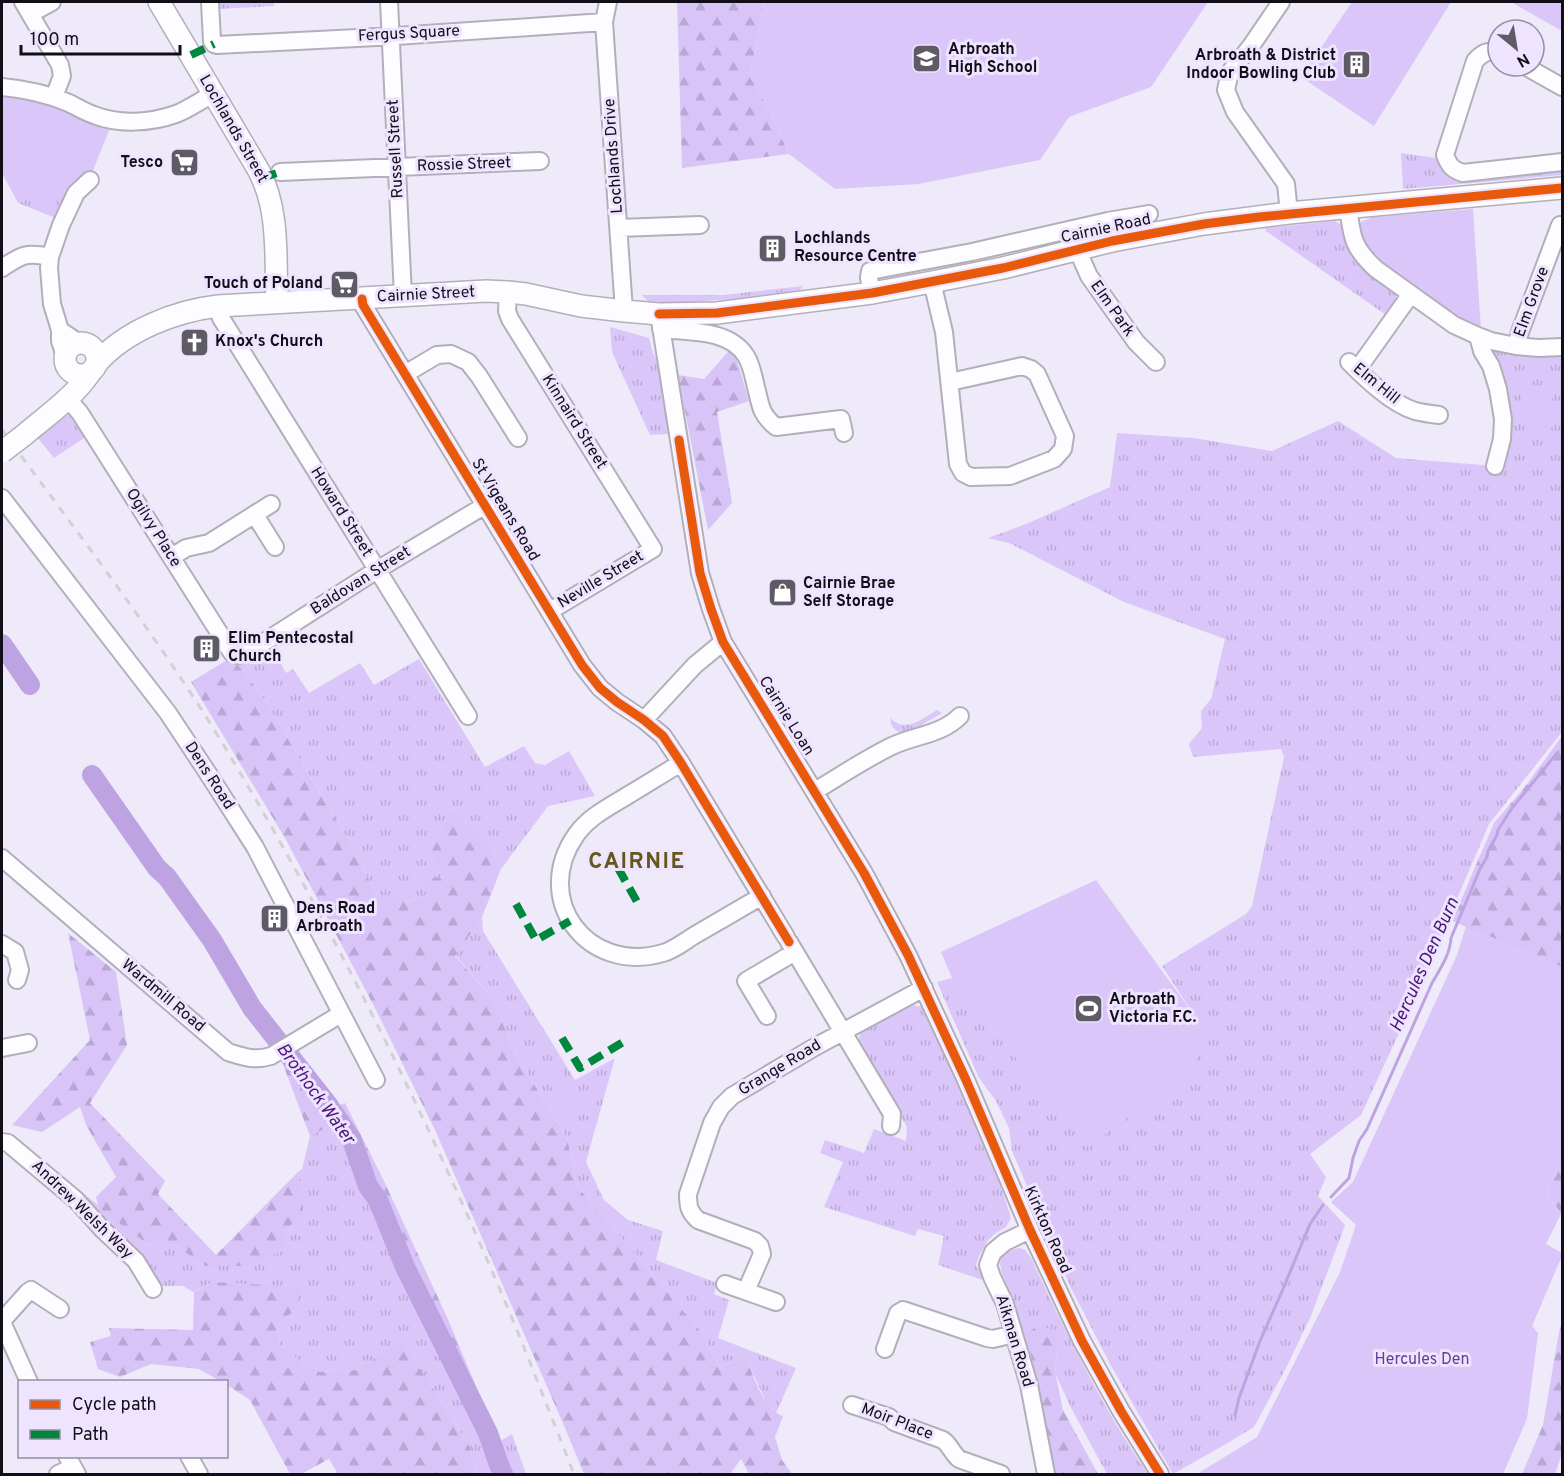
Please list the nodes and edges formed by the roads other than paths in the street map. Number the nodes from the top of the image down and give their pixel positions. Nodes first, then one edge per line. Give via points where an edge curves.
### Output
1 (52, 2) edge
2 (159, 2) edge
3 (210, 2) edge
4 (388, 2) edge
5 (608, 2) edge
6 (1281, 2) edge
7 (27, 8) edge
8 (604, 22) junction
9 (390, 36) junction
10 (1486, 53) edge
11 (1546, 78) edge
12 (2, 87) edge
13 (1563, 87) edge
14 (213, 94) junction
15 (54, 97) junction
16 (540, 161) dead end
17 (1563, 162) edge
18 (397, 167) junction
19 (280, 172) dead end
20 (90, 180) dead end
21 (1563, 188) edge
22 (1348, 207) junction
23 (1288, 213) junction
24 (1149, 214) dead end
25 (700, 225) dead end
26 (1560, 225) dead end
27 (619, 228) junction
28 (1110, 231) junction
29 (1077, 249) junction
30 (50, 257) junction
31 (2, 268) edge
32 (932, 282) junction
33 (508, 292) junction
34 (872, 293) junction
35 (1411, 294) junction
36 (403, 296) junction
37 (362, 299) junction
38 (277, 302) junction
39 (218, 306) junction
40 (624, 312) junction
41 (660, 322) junction
42 (1478, 336) junction
43 (124, 339) junction
44 (1516, 346) junction
45 (1563, 347) edge
46 (74, 353) junction
47 (1156, 362) dead end
48 (93, 368) junction
49 (405, 374) junction
50 (951, 382) junction
51 (60, 405) junction
52 (1439, 415) dead end
53 (844, 433) dead end
54 (518, 438) dead end
55 (2, 452) edge
56 (1495, 466) dead end
57 (2, 498) edge
58 (272, 504) dead end
59 (484, 506) junction
60 (255, 515) junction
61 (275, 548) dead end
62 (653, 549) joint
63 (172, 556) junction
64 (377, 570) junction
65 (550, 611) junction
66 (723, 642) junction
67 (238, 655) joint
68 (468, 716) dead end
69 (960, 716) dead end
70 (644, 720) junction
71 (681, 762) junction
72 (814, 791) junction
73 (2, 858) edge
74 (762, 896) junction
75 (790, 943) junction
76 (2, 944) edge
77 (17, 980) dead end
78 (924, 988) junction
79 (342, 1014) junction
80 (767, 1016) dead end
81 (842, 1032) junction
82 (27, 1043) dead end
83 (2, 1048) edge
84 (376, 1080) dead end
85 (891, 1126) dead end
86 (2, 1142) edge
87 (1030, 1230) junction
88 (725, 1284) dead end
89 (153, 1289) dead end
90 (746, 1291) junction
91 (776, 1302) dead end
92 (60, 1309) dead end
93 (2, 1322) edge
94 (1014, 1334) junction
95 (885, 1349) dead end
96 (28, 1380) edge
97 (852, 1405) dead end
98 (190, 1458) edge
99 (199, 1474) edge
100 (1001, 1474) edge
101 (1045, 1474) edge
102 (1160, 1474) edge

1 - 7 street
2 - 14 main road, Lochlands Street
3 - 9 street, Fergus Square via 214,44
4 - 9 street, Russell Street
5 - 8 street, Lochlands Drive
6 - 23 street via 1230,72 1226,90 1235,112 1286,184
7 - 15 street via 60,65 62,76
8 - 9 street, Fergus Square
8 - 27 street, Lochlands Drive
9 - 18 street, Russell Street
10 - 17 street via 1475,61 1445,155 1448,163 1463,173
11 - 13 street
12 - 15 street
14 - 15 street via 177,113 135,122 95,116
14 - 38 main road, Lochlands Street via 269,195 274,218
16 - 18 street, Rossie Street
18 - 19 street, Rossie Street
18 - 36 street, Russell Street
20 - 30 street via 76,193
21 - 22 main road, Cairnie Road
22 - 23 main road, Cairnie Road
22 - 35 street via 1356,247 1376,269
23 - 28 main road, Cairnie Road
24 - 28 street, Cairnie Road
25 - 27 street
26 - 44 street, Elm Grove
27 - 40 street, Lochlands Drive
28 - 29 main road, Cairnie Road
28 - 34 street, Cairnie Road via 870,271
29 - 32 main road, Cairnie Road
29 - 47 street, Elm Park via 1089,276 1136,342
30 - 31 street via 21,255
30 - 46 street via 52,304 60,330
32 - 34 main road, Cairnie Road
32 - 50 street
33 - 36 main road, Cairnie Street
33 - 40 main road, Cairnie Street
33 - 62 street, Kinnaird Street via 510,319
34 - 41 main road, Cairnie Road
35 - 42 street via 1454,325
35 - 52 street, Elm Hill via 1353,366 1407,408
36 - 37 main road, Cairnie Street
37 - 38 main road, Cairnie Street
37 - 49 street, St Vigeans Road
38 - 39 main road, Cairnie Street
39 - 43 main road, Cairnie Street via 175,315
39 - 64 street, Howard Street via 221,318
40 - 41 main road, Cairnie Road
41 - 53 street via 714,334 737,344 748,357 765,419 777,435 841,419
41 - 66 street, Cairnie Loan via 700,573
42 - 44 street
42 - 56 street via 1498,389 1503,419
43 - 46 main road, Cairnie Street
43 - 48 main road, Cairnie Street
44 - 45 street
46 - 48 main road via 94,349 98,358
46 - 48 main road via 75,375
46 - 51 main road
48 - 51 main road, Cairnie Street via 81,386
49 - 54 street via 437,355 451,354 468,362
49 - 59 street, St Vigeans Road
50 - 50 street via 958,464 963,473 971,477 1010,476 1054,459 1063,449 1065,436 1037,374 1030,369 1022,366
51 - 55 main road, bridge
51 - 63 street, Ogilvy Place via 80,413
57 - 79 street, Dens Road via 168,713 209,775 255,847
58 - 60 street
59 - 64 street, Baldovan Street
59 - 65 street, St Vigeans Road
60 - 61 street
60 - 63 street via 209,543
62 - 65 street, Neville Street
63 - 67 street, Ogilvy Place via 232,653
64 - 67 street, Baldovan Street
64 - 68 street, Howard Street
65 - 70 street, St Vigeans Road via 600,688
66 - 70 street via 695,665
66 - 72 street, Cairnie Loan
69 - 72 street via 942,730 893,746
70 - 71 street via 663,736
71 - 74 street
71 - 74 street via 592,818 576,835 560,873 561,897 570,921 595,947 616,956 643,957 665,953
72 - 78 street, Cairnie Loan via 864,873
73 - 79 street, Wardmill Road via 228,1052 251,1060 271,1056
74 - 75 street
75 - 80 street via 746,981
75 - 81 street
76 - 77 street via 15,952 20,970
78 - 81 street, Grange Road
78 - 87 street, Kirkton Road
79 - 84 street, Dens Road
81 - 85 street via 892,1114
81 - 90 street, Grange Road via 732,1096 712,1123 688,1194 688,1207 698,1220 767,1247
82 - 83 street
86 - 89 street, Andrew Welsh Way via 76,1200 136,1261
87 - 94 street, Aikman Road via 1005,1242 993,1252 988,1265
87 - 102 street, Kirkton Road via 1082,1341
88 - 90 street
90 - 91 street
92 - 93 street via 31,1290
93 - 96 street
94 - 95 street via 987,1338 903,1310 898,1313
94 - 101 street, Aikman Road via 1029,1385
97 - 100 street, Moir Place via 943,1440 959,1459
98 - 99 street

